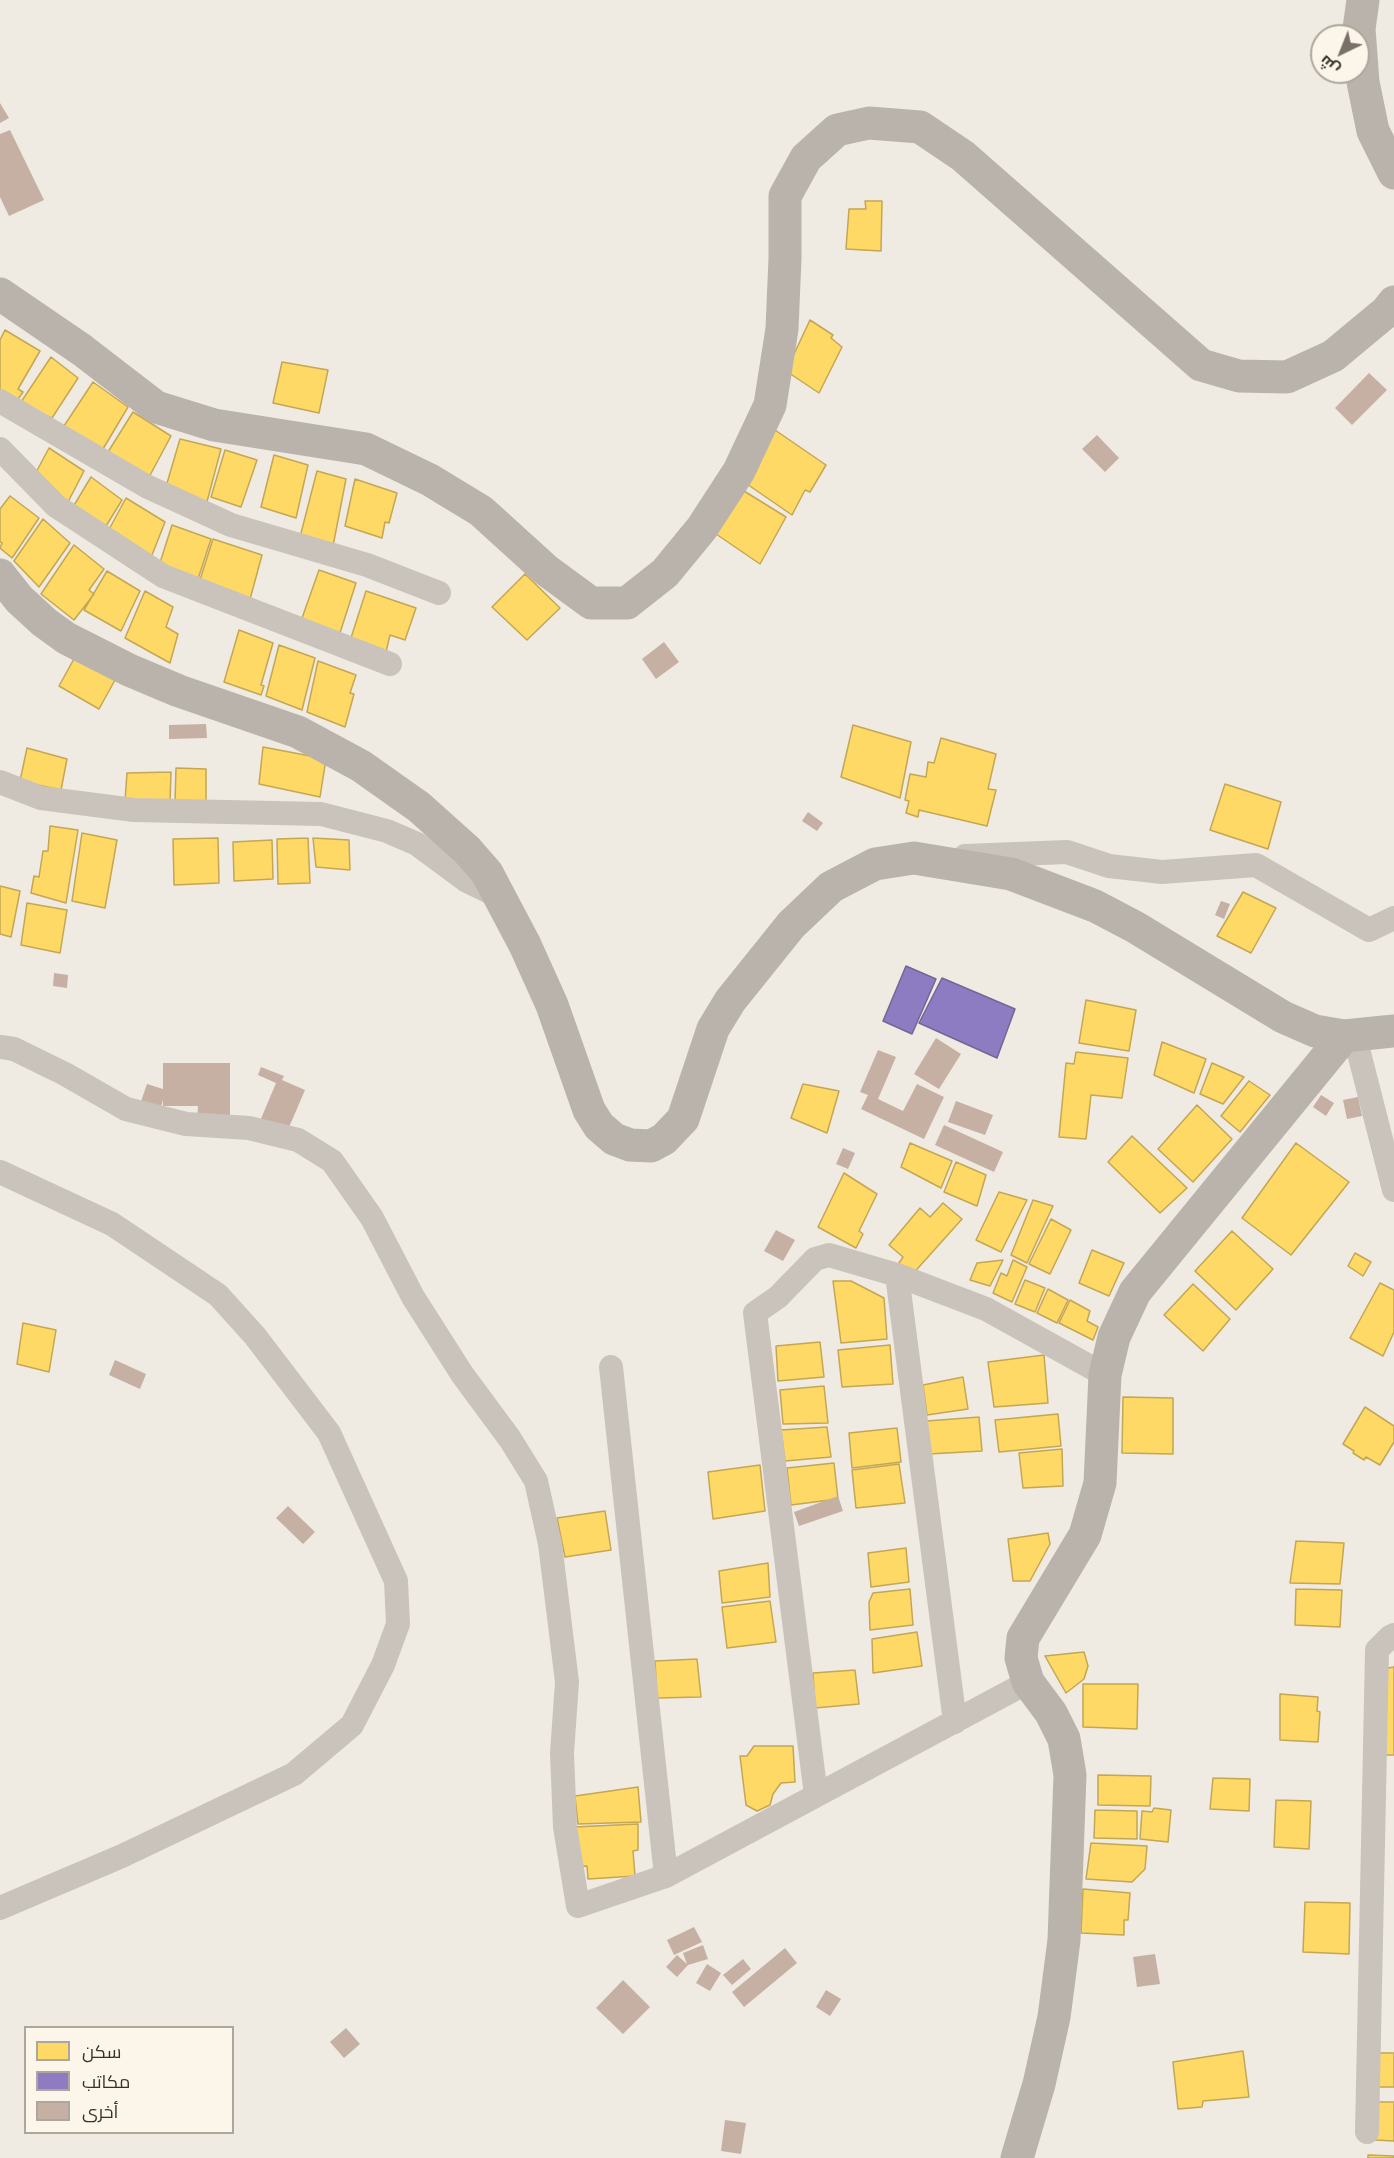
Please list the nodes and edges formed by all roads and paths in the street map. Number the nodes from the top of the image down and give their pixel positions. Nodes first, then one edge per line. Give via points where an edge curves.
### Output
1 (1363, 0) edge
2 (1394, 173) edge
3 (0, 294) edge
4 (1394, 302) edge
5 (0, 401) edge
6 (0, 449) edge
7 (0, 575) edge
8 (439, 593) dead end
9 (390, 664) dead end
10 (0, 782) edge
11 (914, 858) junction
12 (502, 898) junction
13 (1394, 918) edge
14 (1394, 1031) edge
15 (1344, 1036) junction
16 (0, 1047) edge
17 (0, 1172) edge
18 (1394, 1190) edge
19 (897, 1275) junction
20 (611, 1366) dead end
21 (1105, 1375) junction
22 (1394, 1635) edge
23 (1028, 1682) junction
24 (955, 1722) junction
25 (816, 1795) junction
26 (666, 1876) junction
27 (0, 1908) edge
28 (1367, 2132) dead end
29 (1017, 2158) edge

1 - 2 main road via 1359,29 1363,82 1372,130
3 - 4 main road via 156,407 214,425 366,449 430,480 481,511 546,570 591,603 627,603 665,573 702,528 739,471 770,405 782,329 785,196 806,158 837,130 869,123 920,127 963,156 1201,365 1239,376 1287,377 1333,356
5 - 8 street via 146,486 231,525 367,564
6 - 9 street via 56,506 163,576
7 - 12 main road via 44,622 100,656 179,691 298,732 361,766 419,807 466,850
10 - 12 street via 41,798 134,810 321,813 387,831 417,844 467,880
11 - 12 main road via 875,864 831,887 791,925 730,1001 713,1029 683,1119 664,1139 651,1146 614,1139 589,1110 552,1005
11 - 13 street via 1067,852 1109,866 1162,872 1256,865 1369,930
11 - 15 main road via 1011,874 1095,906 1283,1017 1315,1031
14 - 15 main road
15 - 18 street via 1359,1053
15 - 21 main road via 1135,1292 1114,1337
16 - 26 street via 65,1074 126,1109 186,1124 249,1128 298,1140 332,1161 372,1218 413,1297 536,1481 550,1544 567,1682 562,1753 565,1827 578,1906
17 - 27 street via 112,1224 218,1295 255,1336 329,1433 396,1581 398,1624 383,1665 352,1725 294,1774 122,1856
19 - 21 street via 986,1309
19 - 24 street
19 - 25 street via 829,1255 815,1259 778,1297 755,1313
20 - 26 street
21 - 23 main road via 1100,1483 1085,1535 1023,1638 1021,1658
22 - 28 street via 1377,1650
23 - 24 street
23 - 29 main road via 1064,1739 1070,1775 1064,1940 1057,1995
24 - 25 street
25 - 26 street

